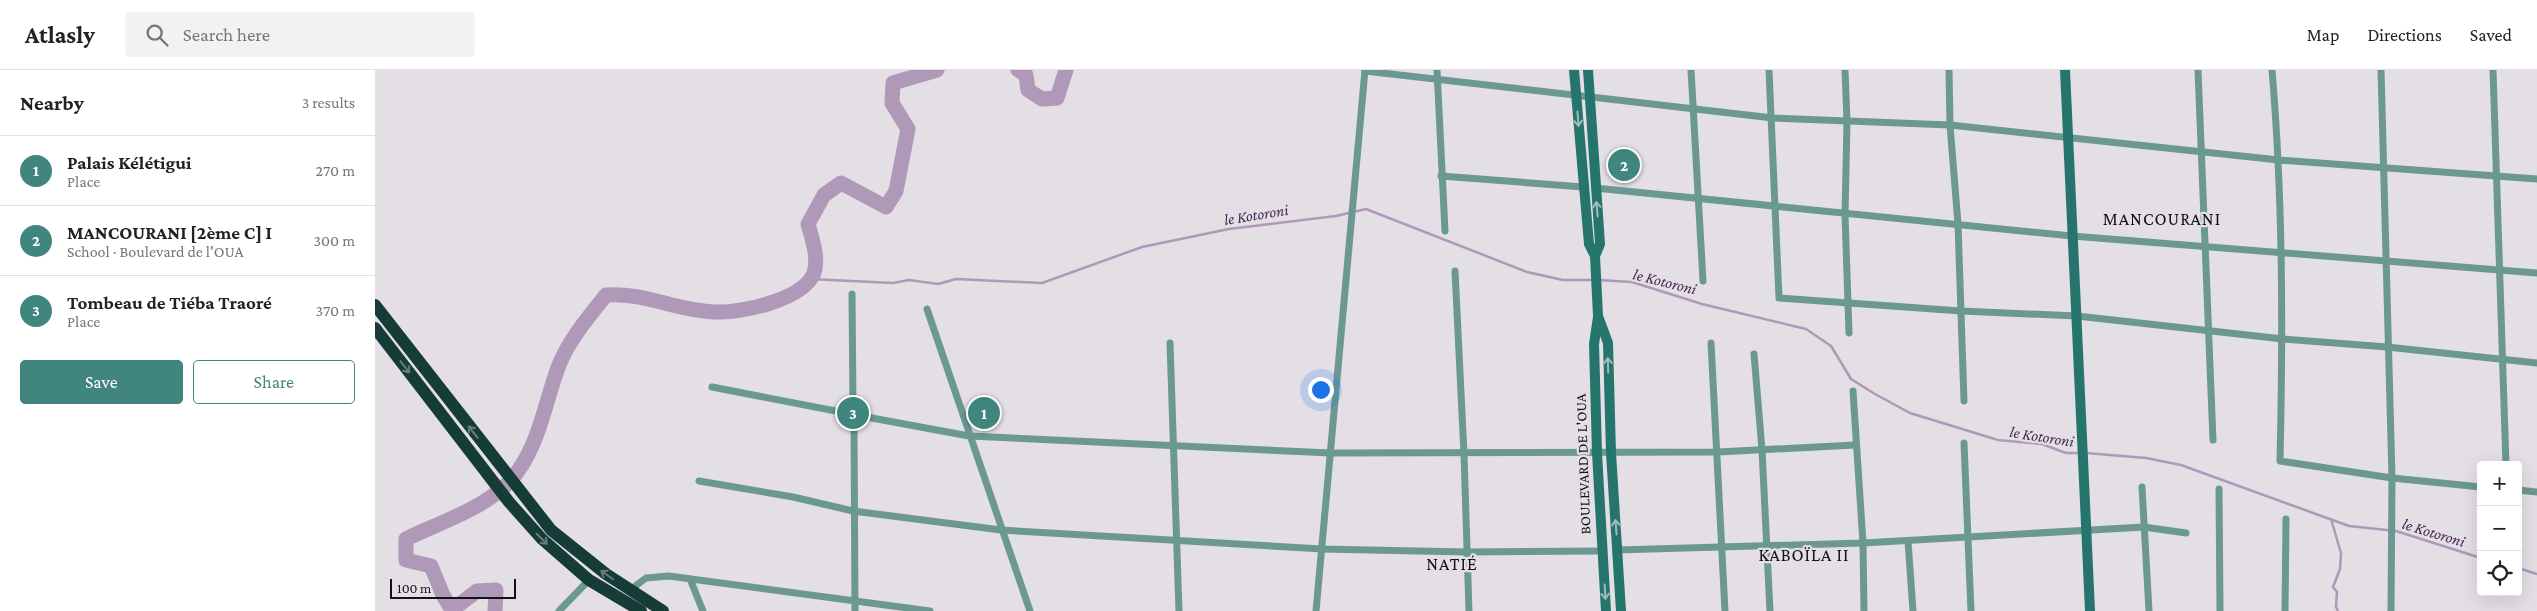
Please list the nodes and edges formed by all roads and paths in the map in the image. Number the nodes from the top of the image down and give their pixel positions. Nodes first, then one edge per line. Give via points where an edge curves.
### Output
1 (1437, 70) edge
2 (1574, 70) edge
3 (1588, 70) edge
4 (1691, 70) edge
5 (1769, 70) edge
6 (1845, 70) edge
7 (1949, 70) edge
8 (2065, 70) edge
9 (2198, 70) edge
10 (2272, 70) edge
11 (2381, 70) edge
12 (2493, 70) edge
13 (1365, 71) edge
14 (1437, 80) junction
15 (1576, 97) junction
16 (1590, 98) junction
17 (1694, 109) junction
18 (1773, 118) junction
19 (1847, 121) junction
20 (1950, 125) junction
21 (2068, 139) junction
22 (2200, 152) junction
23 (2279, 160) junction
24 (2383, 168) junction
25 (1441, 176) junction
26 (2498, 176) junction
27 (2537, 179) edge
28 (1583, 187) junction
29 (1595, 188) junction
30 (1700, 198) junction
31 (1776, 207) junction
32 (1845, 214) junction
33 (1958, 224) junction
34 (1445, 231) dead end
35 (2072, 236) junction
36 (2205, 245) junction
37 (2281, 252) junction
38 (1595, 256) junction
39 (2385, 260) junction
40 (2501, 270) junction
41 (1455, 271) dead end
42 (2537, 273) edge
43 (1703, 281) dead end
44 (853, 294) dead end
45 (1849, 303) junction
46 (375, 305) edge
47 (927, 310) dead end
48 (1961, 311) junction
49 (1598, 316) junction
50 (2077, 316) junction
51 (375, 328) edge
52 (2209, 331) junction
53 (1849, 333) dead end
54 (2283, 339) junction
55 (1170, 343) dead end
56 (1711, 343) dead end
57 (2387, 347) junction
58 (1754, 354) dead end
59 (2503, 361) junction
60 (2537, 363) edge
61 (712, 387) dead end
62 (1853, 391) dead end
63 (1964, 401) dead end
64 (853, 405) junction
65 (846, 413) junction
66 (861, 416) junction
67 (854, 421) junction
68 (969, 436) junction
69 (2213, 440) dead end
70 (1964, 443) dead end
71 (1855, 445) junction
72 (1174, 446) junction
73 (1762, 450) junction
74 (1718, 452) junction
75 (1597, 453) junction
76 (1611, 453) junction
77 (1331, 454) junction
78 (1464, 454) junction
79 (2506, 461) edge
80 (2392, 478) junction
81 (699, 481) dead end
82 (2142, 487) dead end
83 (2477, 487) edge
84 (2219, 489) dead end
85 (2522, 490) edge
86 (2537, 492) edge
87 (853, 511) junction
88 (2286, 519) dead end
89 (2144, 527) junction
90 (1001, 530) junction
91 (2086, 532) junction
92 (2186, 532) dead end
93 (1967, 539) junction
94 (1176, 541) junction
95 (1908, 541) junction
96 (1863, 544) junction
97 (1767, 547) junction
98 (1723, 548) junction
99 (1322, 549) junction
100 (1617, 550) junction
101 (1602, 551) junction
102 (1467, 552) junction
103 (690, 579) junction
104 (589, 580) junction
105 (630, 591) junction
106 (855, 601) junction
107 (559, 611) edge
108 (641, 611) edge
109 (663, 611) edge
110 (703, 611) edge
111 (855, 611) edge
112 (930, 611) edge
113 (1030, 611) edge
114 (1179, 611) edge
115 (1316, 611) edge
116 (1469, 611) edge
117 (1606, 611) edge
118 (1621, 611) edge
119 (1725, 611) edge
120 (1770, 611) edge
121 (1864, 611) edge
122 (1913, 611) edge
123 (1971, 611) edge
124 (2090, 611) edge
125 (2149, 611) edge
126 (2220, 611) edge
127 (2285, 611) edge
128 (2391, 611) edge

1 - 14 street
2 - 15 main road
3 - 16 main road
4 - 17 street
5 - 18 street
6 - 19 street
7 - 20 street
8 - 21 main road
9 - 22 street
10 - 23 street
11 - 24 street
12 - 26 street
13 - 14 street
13 - 77 street
14 - 15 street
14 - 25 street
15 - 16 street
15 -> 28 main road
16 - 17 street
16 - 29 main road
17 - 18 street
17 - 30 street
18 - 19 street
18 - 31 street
19 - 20 street
19 - 32 street
20 - 21 street
20 - 33 street
21 - 22 street
21 - 35 main road
22 - 23 street
22 - 36 street
23 - 24 street
23 - 37 street
24 - 26 street
24 - 39 street
25 - 28 street
25 - 34 street
26 - 27 street
26 - 40 street
28 - 38 main road via 1589,244
29 - 30 street
38 -> 29 main road via 1601,244
30 - 31 street
30 - 43 street
31 - 32 street
31 - 45 street via 1779,298
32 - 33 street
32 - 45 street
33 - 35 street
33 - 48 street
35 - 36 street
35 - 50 main road
36 - 37 street
36 - 52 street
37 - 39 street
37 - 54 street
38 - 49 main road
39 - 40 street
39 - 57 street
40 - 42 street
40 - 59 street
41 - 78 street
44 - 64 street
45 - 48 street
45 - 53 street
105 -> 46 highway via 551,530
47 - 68 street
48 - 50 street
48 - 63 street
49 - 75 main road, BOULEVARD DE L'OUA via 1594,344
76 -> 49 main road via 1608,343
50 - 52 street
50 - 91 main road
51 -> 104 highway via 509,502 541,539
52 - 54 street
52 - 69 street
54 - 57 street
54 - 80 street via 2280,461
55 - 72 street
56 - 74 street
57 - 59 street
57 - 80 street
58 - 73 street
59 - 60 street
59 - 79 street
61 - 65 street
62 - 71 street
64 - 65 street
64 - 66 street via 860,408
65 - 67 street via 848,419
66 - 67 street
66 - 68 street
67 - 87 street
68 - 72 street
68 - 90 street
70 - 93 street
71 - 73 street
71 - 96 street
72 - 77 street
72 - 94 street
73 - 74 street
73 - 97 street
74 - 76 street
74 - 98 street
75 - 76 street
75 - 78 street
75 - 101 main road, BOULEVARD DE L'OUA
100 -> 76 main road
77 - 78 street
77 - 99 street
78 - 102 street
80 - 83 street
80 - 128 street
81 - 87 street
82 - 89 street
84 - 126 street
85 - 86 street
87 - 90 street
87 - 106 street
88 - 127 street
89 - 91 street
89 - 92 street
89 - 125 street
90 - 94 street
90 - 113 street
91 - 93 street
91 - 124 main road
93 - 95 street
93 - 123 street
94 - 99 street
94 - 114 street
95 - 96 street
95 - 122 street
96 - 97 street
96 - 121 street
97 - 98 street
97 - 120 street
98 - 100 street
98 - 119 street
99 - 102 street
99 - 115 street
100 - 118 main road
101 - 102 street
101 -> 117 main road, BOULEVARD DE L'OUA
102 - 116 street
103 - 105 street via 669,576 646,578
103 - 106 street
103 - 110 street
104 - 107 street
104 - 108 highway
105 - 109 highway
106 - 111 street
106 - 112 street

